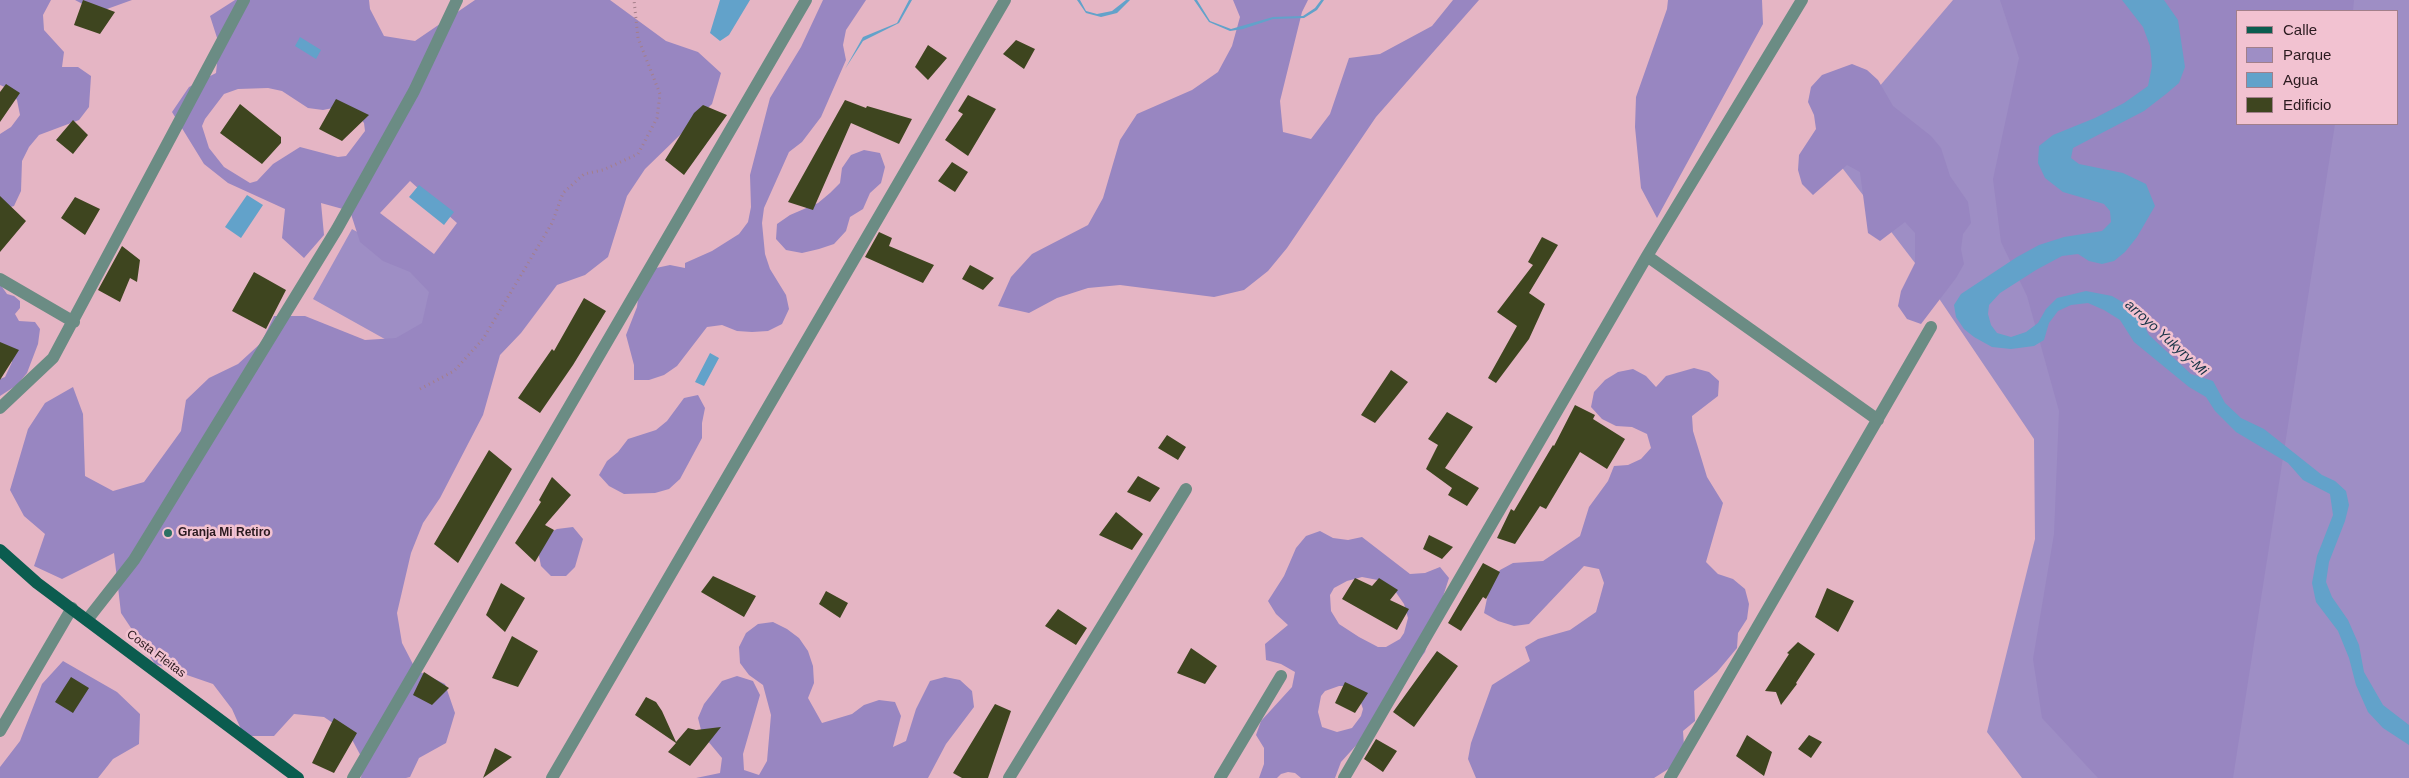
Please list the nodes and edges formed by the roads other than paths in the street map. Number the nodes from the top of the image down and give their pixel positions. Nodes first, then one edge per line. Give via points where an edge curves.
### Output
1 (244, 0) edge
2 (457, 0) edge
3 (806, 0) edge
4 (1005, 0) edge
5 (1802, 0) edge
6 (1647, 256) junction
7 (0, 279) edge
8 (74, 322) junction
9 (1931, 327) dead end
10 (0, 408) edge
11 (1878, 420) junction
12 (1186, 489) dead end
13 (0, 550) edge
14 (72, 608) junction
15 (87, 620) junction
16 (1281, 676) dead end
17 (0, 731) edge
18 (298, 778) edge
19 (353, 778) edge
20 (552, 778) edge
21 (1009, 778) edge
22 (1220, 778) edge
23 (1344, 778) edge
24 (1670, 778) edge

1 - 8 street
2 - 15 street via 414,91 336,230 134,560
3 - 19 street
4 - 20 street
5 - 6 street
6 - 11 street
6 - 23 street
7 - 8 street
8 - 10 street via 53,358
9 - 11 street
11 - 24 street
12 - 21 street
13 - 14 main road, Costa Fleitas
14 - 15 main road, Costa Fleitas
14 - 17 street
15 - 18 main road, Costa Fleitas
16 - 22 street

